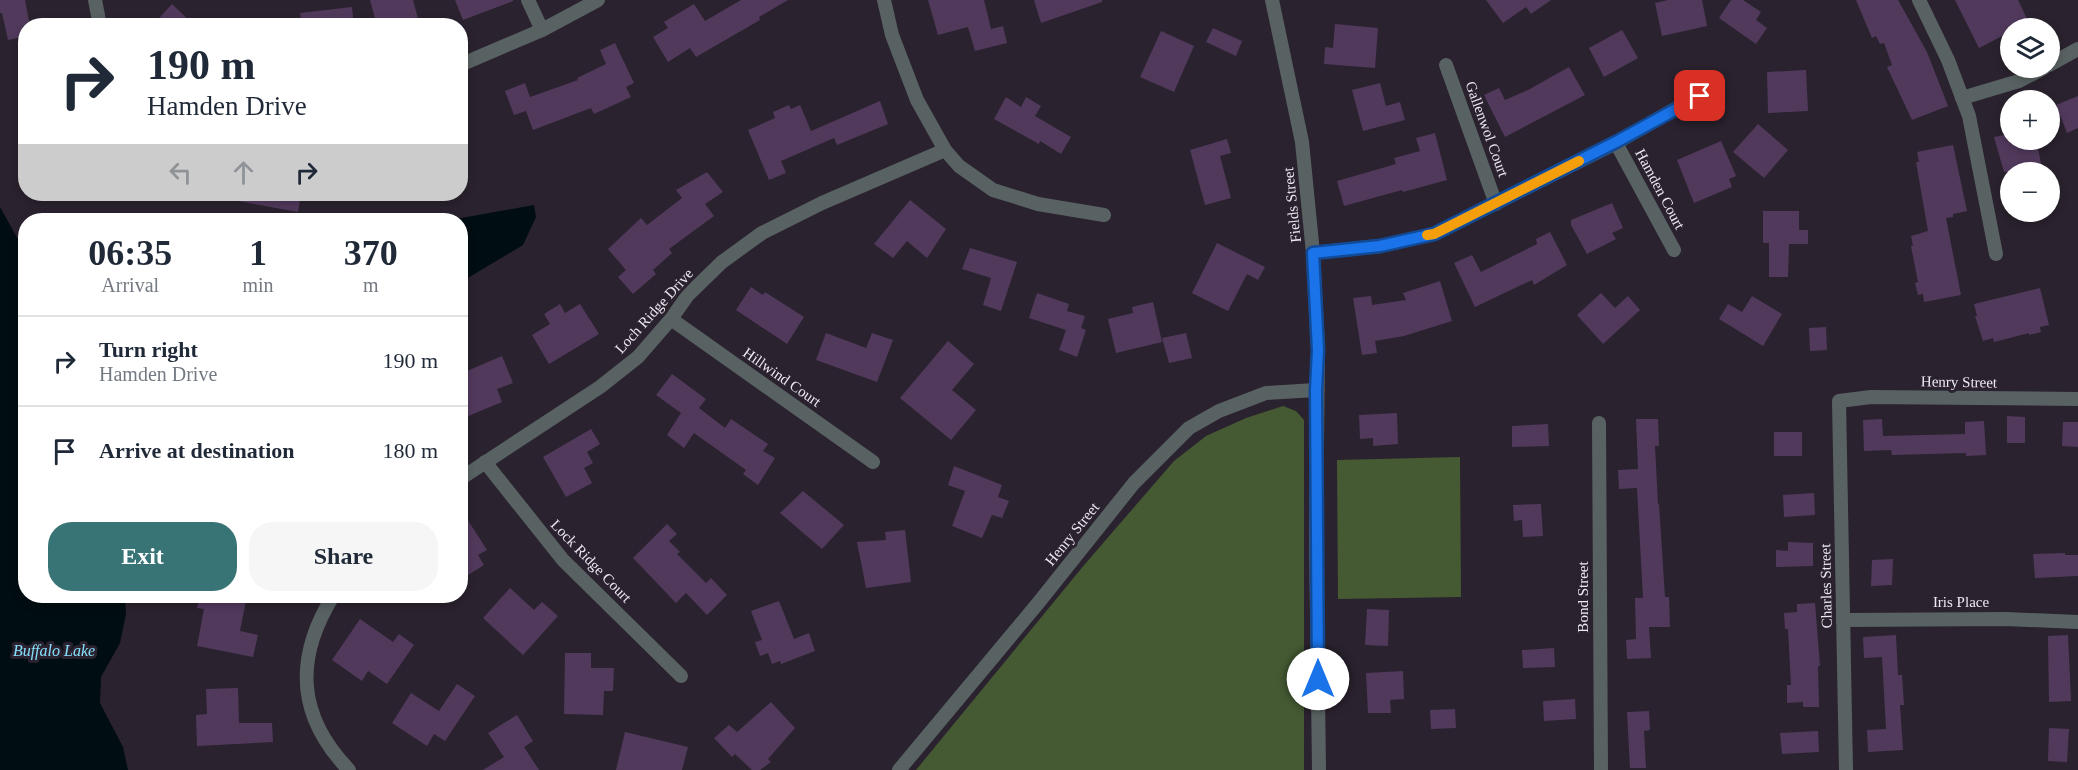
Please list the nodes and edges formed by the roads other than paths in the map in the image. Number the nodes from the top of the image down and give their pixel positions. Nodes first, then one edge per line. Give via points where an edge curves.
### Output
1 (95, 0) edge
2 (528, 0) edge
3 (598, 0) edge
4 (884, 0) edge
5 (1272, 0) edge
6 (1919, 0) edge
7 (98, 18) edge
8 (542, 30) junction
9 (2078, 50) edge
10 (2060, 59) edge
11 (468, 62) edge
12 (1446, 65) dead end
13 (2025, 78) edge
14 (1700, 96) dead end
15 (1962, 98) junction
16 (1616, 142) junction
17 (945, 150) junction
18 (1496, 204) junction
19 (1104, 215) dead end
20 (1674, 250) dead end
21 (1313, 253) junction
22 (1995, 254) dead end
23 (671, 319) junction
24 (1316, 390) junction
25 (2078, 399) edge
26 (1839, 401) joint
27 (1599, 423) dead end
28 (485, 462) junction
29 (873, 462) dead end
30 (468, 474) edge
31 (329, 603) edge
32 (1844, 620) junction
33 (2078, 622) edge
34 (681, 676) dead end
35 (349, 770) edge
36 (899, 770) edge
37 (1318, 770) edge
38 (1601, 770) edge
39 (1846, 770) edge

1 - 7 street
2 - 8 street
3 - 8 street
4 - 17 street via 892,35 917,100
5 - 21 street, Fields Street via 1302,142
6 - 15 street
8 - 11 street
9 - 10 street
12 - 18 street, Gallenwol Court
13 - 15 street
14 - 16 street
15 - 22 street via 1969,116
16 - 18 street
16 - 20 street, Hamden Court
17 - 19 street via 959,166 993,190 1038,204
17 - 23 street, Loch Ridge Drive via 762,233 722,262 688,295
18 - 21 street via 1434,234 1380,246
21 - 24 street, Fields Street
23 - 28 street, Loch Ridge Drive via 638,357 615,375
23 - 29 street, Hillwind Court
24 - 36 street, Henry Street via 1266,393 1218,411 1188,428 1134,483
24 - 37 street, Fields Street
25 - 26 street, Henry Street
26 - 32 street, Charles Street
27 - 38 street, Bond Street
28 - 30 street, Loch Ridge Drive
28 - 34 street, Lock Ridge Court via 563,560
31 - 35 street via 311,639 306,670 309,705 317,729
32 - 33 street, Iris Place
32 - 39 street, Charles Street

